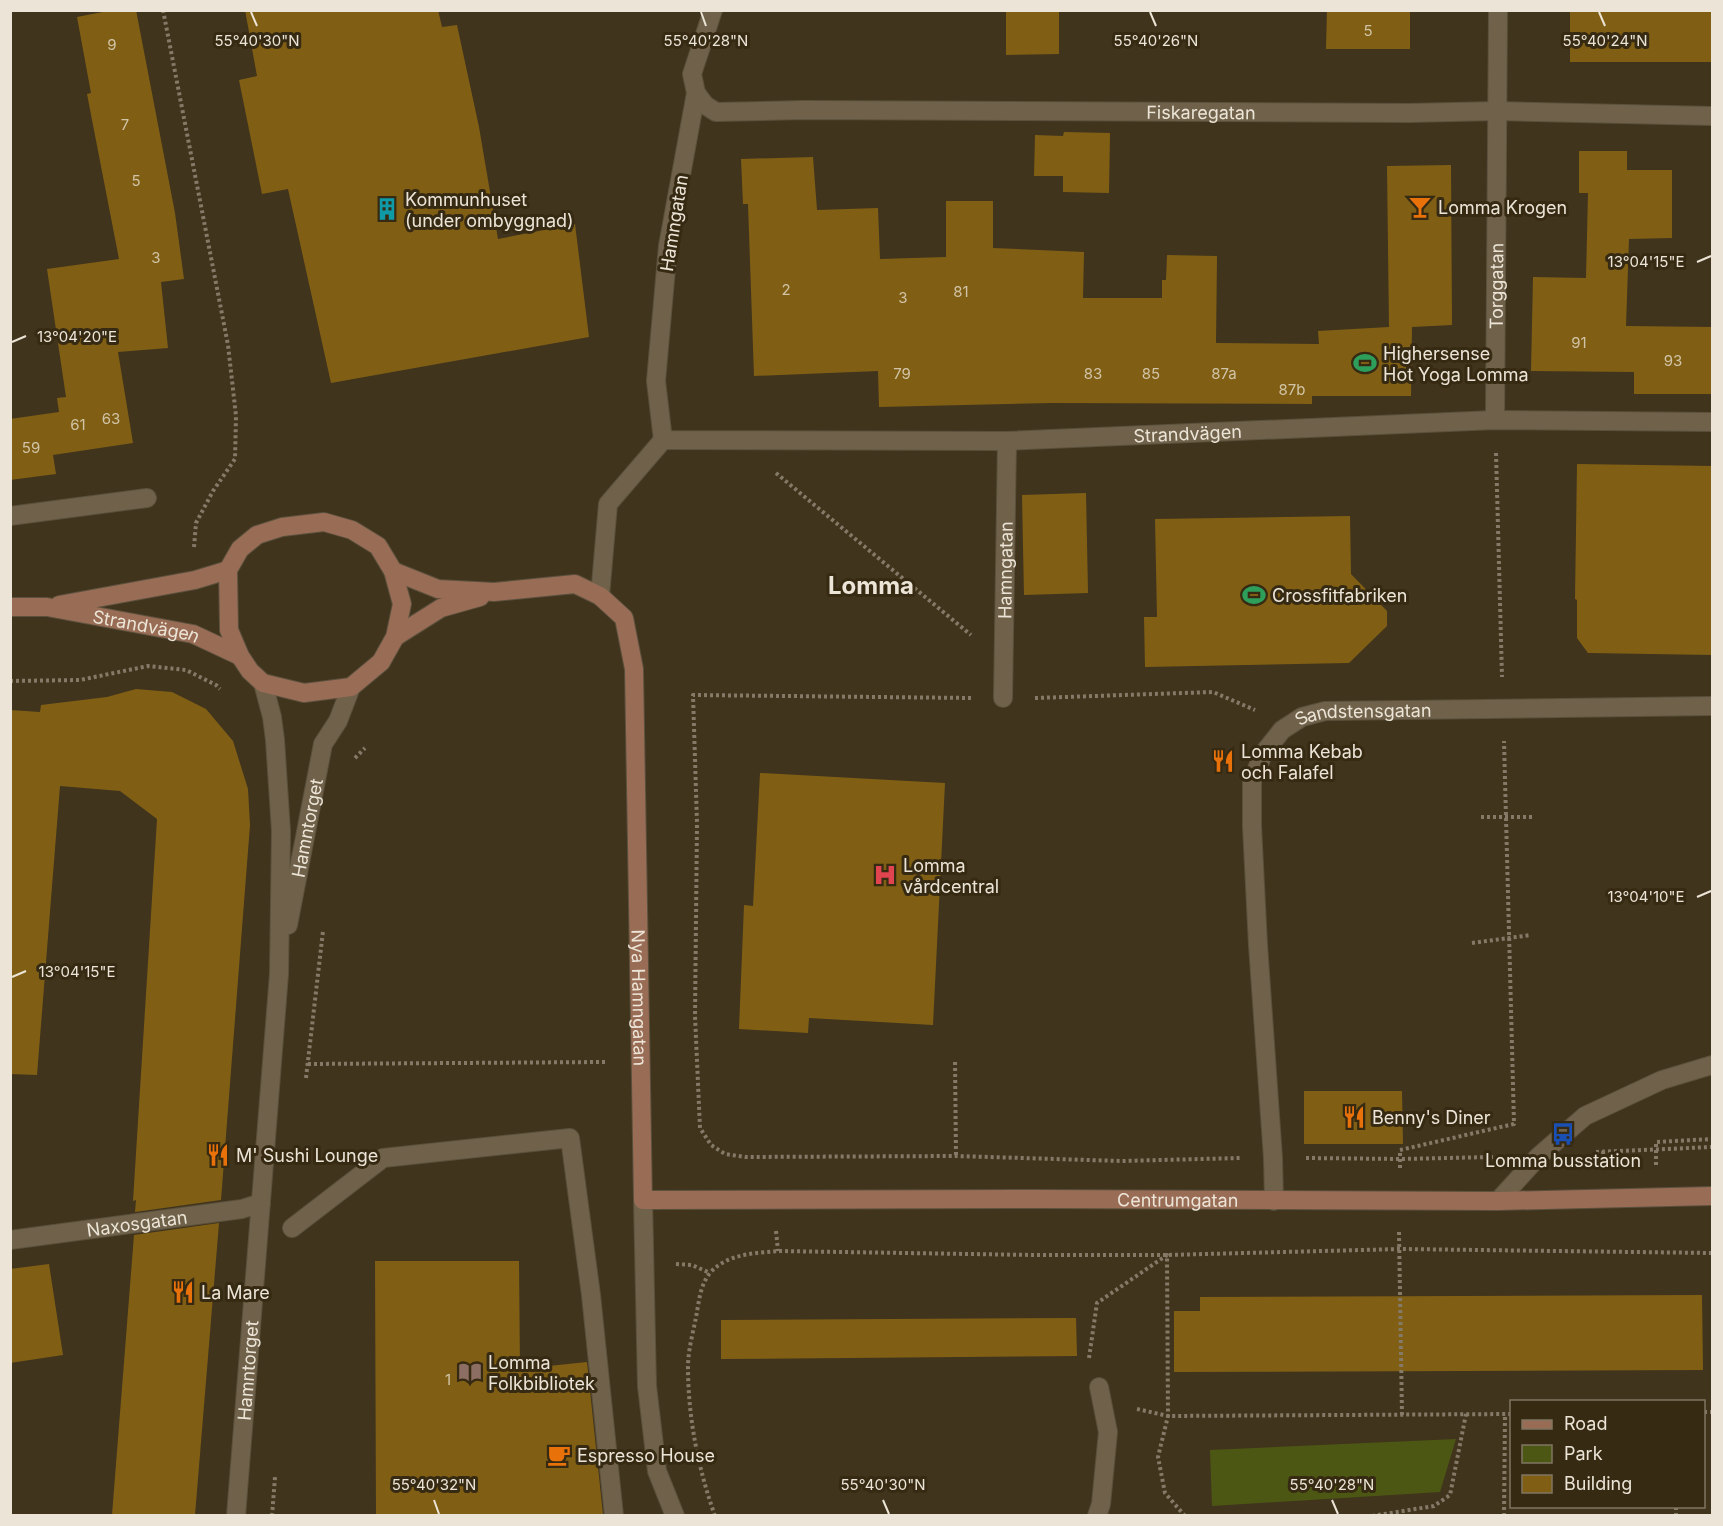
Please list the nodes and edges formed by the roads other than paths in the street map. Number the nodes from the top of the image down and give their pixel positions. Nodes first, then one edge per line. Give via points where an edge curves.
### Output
1 (713, 10) edge
2 (1498, 10) edge
3 (696, 93) junction
4 (1497, 111) junction
5 (1713, 116) edge
6 (1495, 420) junction
7 (1713, 422) edge
8 (663, 440) junction
9 (1007, 441) junction
10 (147, 498) dead end
11 (10, 516) edge
12 (228, 570) junction
13 (393, 571) junction
14 (494, 592) junction
15 (600, 596) junction
16 (10, 607) edge
17 (47, 607) junction
18 (395, 636) junction
19 (240, 656) junction
20 (263, 683) junction
21 (351, 687) junction
22 (1003, 698) road end
23 (1713, 706) edge
24 (279, 974) junction
25 (1713, 1065) edge
26 (1713, 1196) edge
27 (643, 1200) junction
28 (1274, 1201) junction
29 (1497, 1201) junction
30 (261, 1203) junction
31 (292, 1228) dead end
32 (10, 1240) edge
33 (1100, 1394) road end
34 (236, 1515) edge
35 (614, 1515) edge
36 (675, 1515) edge
37 (1097, 1515) edge

1 - 3 street, Hamngatan via 692,74
2 - 4 street, Torggatan
3 - 4 street, Fiskaregatan via 716,112
3 - 8 street, Hamngatan via 668,246 656,381
4 - 5 street, Fiskaregatan
4 - 6 street, Torggatan
6 - 7 street, Strandvägen
6 - 9 street, Strandvägen
8 - 9 street, Strandvägen
8 - 15 street via 608,504
9 - 22 street, Hamngatan
10 - 11 street
12 - 13 street via 240,549 257,535 282,527 324,522 352,530 378,546
12 - 17 street, Strandvägen via 195,580
12 - 19 street via 229,630
13 - 14 street, Nya Hamngatan via 438,590
13 - 18 street via 402,604
14 - 15 street, Nya Hamngatan via 575,584
14 - 18 street, Nya Hamngatan via 441,608
15 - 27 street, Nya Hamngatan via 624,618 634,669
16 - 17 street, Strandvägen
17 - 19 street, Strandvägen via 193,634
18 - 21 street via 381,662
19 - 20 street
20 - 21 street via 304,693
20 - 24 street, Hamntorget via 275,740 281,831
21 - 24 street, Hamntorget via 338,721 323,744
23 - 28 street, Sandstensgatan via 1325,711 1302,717 1282,730 1263,754 1252,781
24 - 30 street, Hamntorget
25 - 29 street via 1662,1080 1585,1116 1539,1156
26 - 29 street, Centrumgatan
27 - 28 street, Centrumgatan
27 - 36 street, Nya Hamngatan via 647,1386 657,1471
28 - 29 street, Centrumgatan
30 - 32 street, Naxosgatan via 242,1209
30 - 34 street, Hamntorget
31 - 35 street via 383,1158 570,1138
33 - 37 street via 1108,1432

